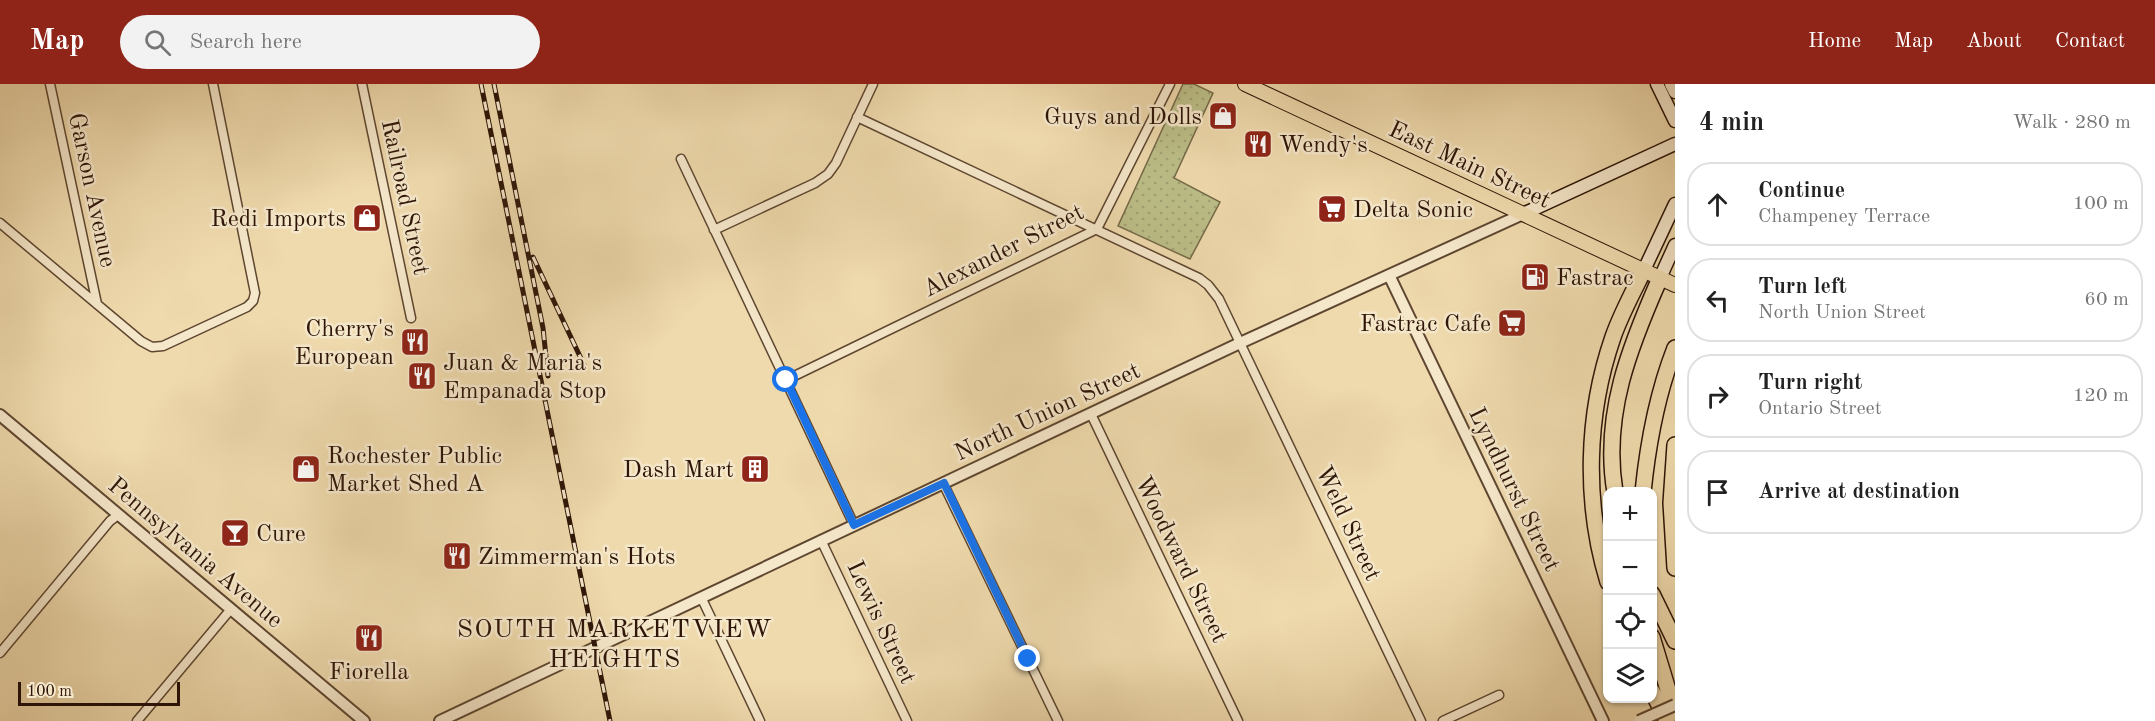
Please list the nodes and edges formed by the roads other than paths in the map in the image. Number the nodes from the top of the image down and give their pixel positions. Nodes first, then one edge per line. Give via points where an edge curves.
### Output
1 (50, 84) edge
2 (213, 84) edge
3 (362, 84) edge
4 (873, 84) edge
5 (1170, 84) edge
6 (1245, 84) edge
7 (1657, 84) edge
8 (1671, 84) edge
9 (1675, 92) edge
10 (857, 117) junction
11 (1675, 121) edge
12 (1675, 144) edge
13 (681, 159) dead end
14 (1675, 204) edge
15 (1523, 214) junction
16 (0, 223) edge
17 (1097, 229) junction
18 (714, 230) junction
19 (1675, 244) edge
20 (1644, 270) junction
21 (1389, 275) junction
22 (1660, 278) junction
23 (1675, 285) edge
24 (97, 305) junction
25 (411, 318) dead end
26 (1240, 343) junction
27 (1675, 348) edge
28 (786, 380) junction
29 (1091, 414) junction
30 (1, 418) edge
31 (1675, 445) edge
32 (944, 483) junction
33 (1614, 487) edge
34 (1644, 487) edge
35 (118, 515) junction
36 (854, 525) junction
37 (821, 540) junction
38 (1603, 562) edge
39 (1675, 568) edge
40 (1653, 595) edge
41 (702, 599) junction
42 (231, 609) junction
43 (1672, 635) edge
44 (1656, 649) edge
45 (0, 653) edge
46 (1499, 695) dead end
47 (1657, 700) edge
48 (1675, 705) edge
49 (1675, 713) edge
50 (137, 721) edge
51 (364, 721) edge
52 (442, 721) edge
53 (760, 721) edge
54 (907, 721) edge
55 (1058, 721) edge
56 (1238, 721) edge
57 (1421, 721) edge
58 (1443, 721) edge
59 (1603, 721) edge
60 (1639, 721) edge
61 (1667, 721) edge

1 - 24 street, Garson Avenue
2 - 24 street via 255,298 247,307 156,347 141,341
3 - 25 street, Railroad Street
4 - 10 street
5 - 17 street, Alexander Street
6 - 15 main road, East Main Street
7 - 11 main road
8 - 9 main road
10 - 17 street, Weld Street
10 - 18 street via 828,174
12 - 15 main road, North Union Street
13 - 18 street
14 - 20 main road
15 - 20 main road, East Main Street
15 - 21 street, North Union Street
16 - 24 street
17 - 26 street, Weld Street via 1208,285
17 - 28 street, Alexander Street
18 - 28 street
19 - 22 main road
20 - 22 main road, East Main Street
20 - 38 highway via 1609,351 1594,427 1592,501
21 - 26 street, North Union Street
21 - 59 street, Lyndhurst Street
22 - 23 main road, East Main Street
22 - 33 highway via 1617,393 1612,442
26 - 29 street, North Union Street
26 - 57 street, Weld Street
27 - 34 highway via 1652,429
28 - 36 street
29 - 32 street, North Union Street
29 - 56 street, Woodward Street
30 - 35 street, Pennsylvania Avenue
31 - 39 highway via 1671,521
32 - 36 street, North Union Street
32 - 55 street
35 - 42 street, Pennsylvania Avenue
35 - 45 street
36 - 37 street, North Union Street
37 - 41 street, North Union Street
37 - 54 street, Lewis Street
40 - 43 highway
41 - 52 street, North Union Street
41 - 53 street
42 - 50 street
42 - 51 street, Pennsylvania Avenue
44 - 49 highway
46 - 58 street
47 - 61 highway
48 - 60 street, bridge

